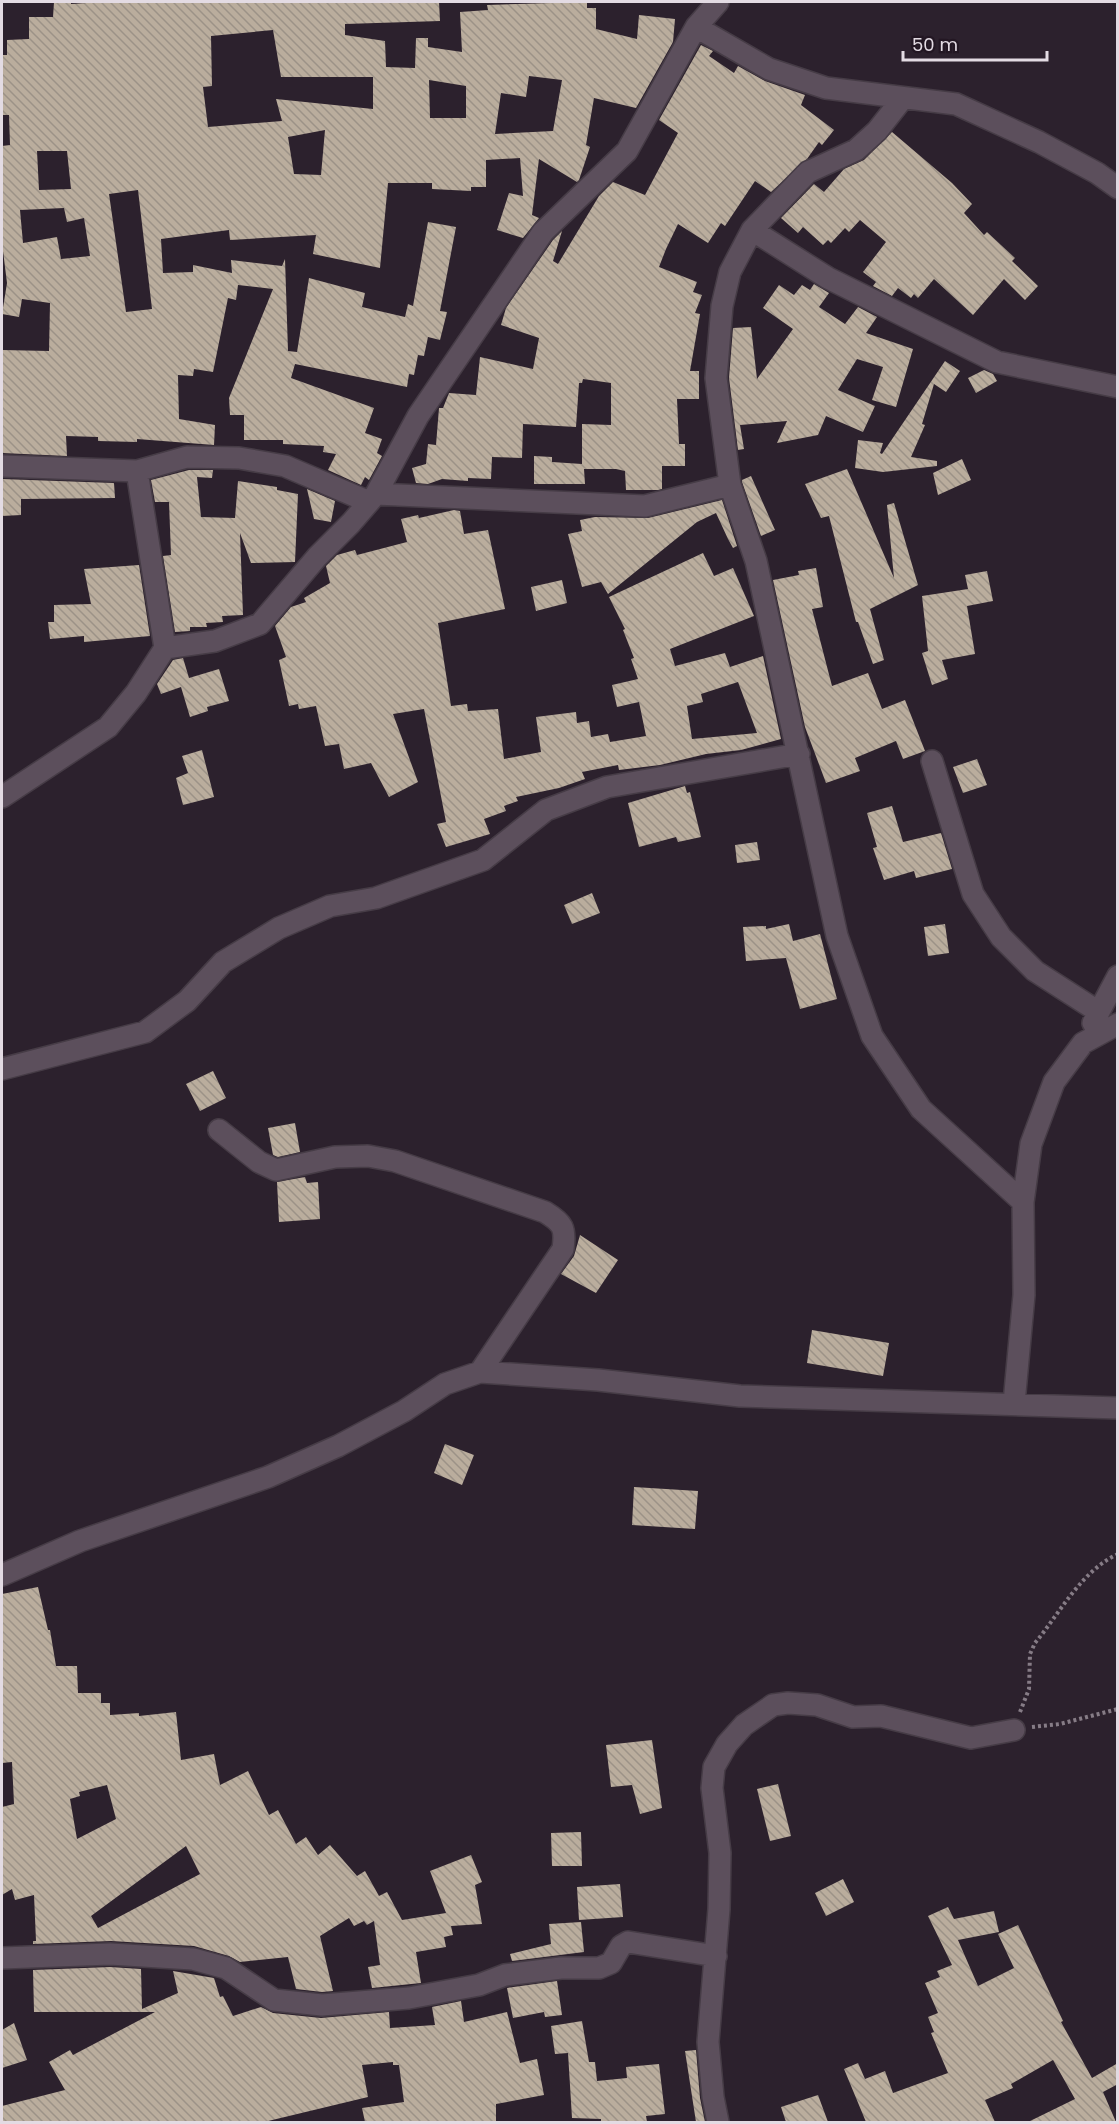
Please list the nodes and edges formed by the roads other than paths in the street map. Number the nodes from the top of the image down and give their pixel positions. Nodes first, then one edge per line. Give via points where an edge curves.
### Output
1 (718, 2) edge
2 (696, 27) junction
3 (903, 98) junction
4 (1118, 188) edge
5 (752, 230) junction
6 (1118, 387) edge
7 (2, 466) edge
8 (137, 471) junction
9 (730, 485) junction
10 (373, 498) junction
11 (165, 648) junction
12 (799, 754) junction
13 (932, 761) dead end
14 (2, 797) edge
15 (1118, 976) edge
16 (1099, 1012) junction
17 (1118, 1024) edge
18 (1083, 1042) junction
19 (2, 1069) edge
20 (219, 1130) dead end
21 (1023, 1202) junction
22 (480, 1372) junction
23 (1014, 1403) junction
24 (1118, 1408) edge
25 (2, 1575) edge
26 (1014, 1730) road end
27 (716, 1956) junction
28 (2, 1958) edge
29 (718, 2122) edge

1 - 2 street
2 - 3 street via 769,69 826,88
2 - 10 street via 627,152 543,232 418,416
3 - 4 street via 956,104 1039,142
3 - 5 street via 870,138 856,150 808,172
5 - 6 street via 828,278 997,362
5 - 9 street via 730,272 722,306 716,378
7 - 8 street
8 - 10 street via 187,457 239,458 285,466
8 - 11 street
9 - 10 street via 645,506
9 - 12 street via 756,561
10 - 11 street via 260,624 215,641
11 - 14 street via 108,728
12 - 19 street via 607,788 546,810 483,860 376,898 330,906 279,928 223,962 187,1001 145,1032
12 - 21 street via 837,936 872,1036 921,1109
13 - 16 street via 973,894 1001,937 1035,971
15 - 16 street
16 - 18 street
17 - 18 street
18 - 21 street via 1054,1082 1030,1144
20 - 22 street via 259,1162 276,1170 335,1157 368,1156 395,1161 535,1209 561,1222 566,1231 563,1249
21 - 23 street via 1024,1296
22 - 23 street via 740,1396
22 - 25 street via 445,1384 376,1426 268,1477 80,1540
23 - 24 street
26 - 27 street via 971,1738 881,1716 853,1717 817,1705 788,1703 774,1705 744,1725 714,1767 712,1788 720,1853
27 - 28 street via 628,1942 611,1963 599,1968 505,1975 409,1998 322,2006 274,2000 226,1968 193,1959 110,1954
27 - 29 street via 708,2042

